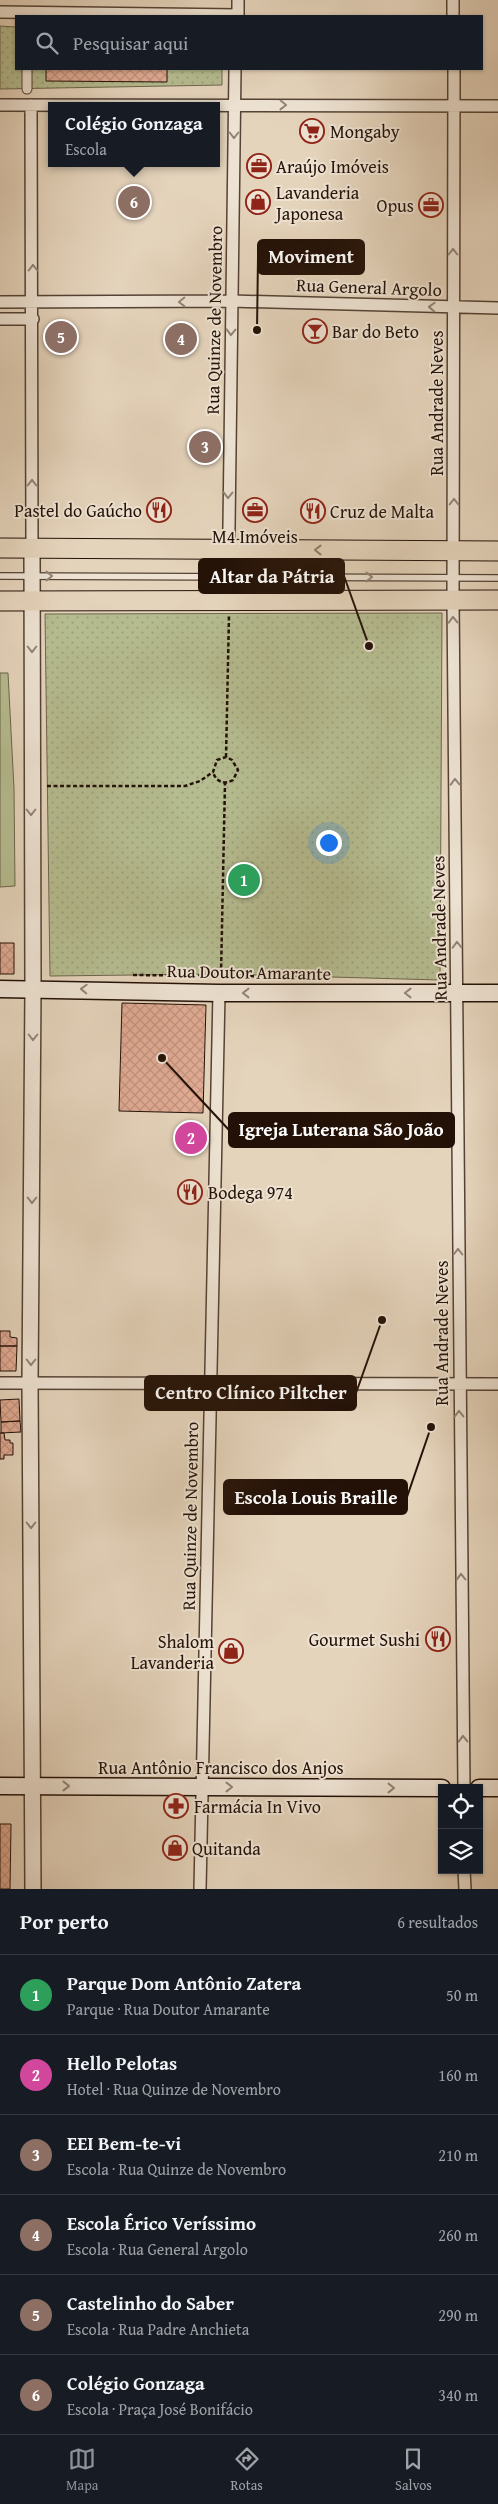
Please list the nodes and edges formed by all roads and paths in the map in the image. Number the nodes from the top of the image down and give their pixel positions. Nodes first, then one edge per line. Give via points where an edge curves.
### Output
1 (238, 0) edge
2 (453, 0) edge
3 (34, 6) edge
4 (0, 12) edge
5 (218, 15) edge
6 (238, 15) edge
7 (453, 15) edge
8 (27, 70) edge
9 (236, 70) edge
10 (454, 70) edge
11 (27, 89) dead end
12 (0, 105) edge
13 (31, 105) junction
14 (48, 105) edge
15 (220, 105) edge
16 (234, 105) junction
17 (454, 106) junction
18 (498, 106) edge
19 (231, 301) junction
20 (0, 302) edge
21 (33, 303) junction
22 (453, 307) junction
23 (498, 308) edge
24 (0, 319) edge
25 (32, 319) junction
26 (0, 548) edge
27 (32, 549) junction
28 (228, 550) junction
29 (454, 551) junction
30 (498, 551) edge
31 (0, 576) edge
32 (32, 576) junction
33 (227, 576) junction
34 (453, 577) junction
35 (498, 578) edge
36 (453, 600) junction
37 (498, 600) edge
38 (0, 601) edge
39 (32, 601) junction
40 (229, 608) junction
41 (226, 757) junction
42 (212, 772) junction
43 (225, 783) junction
44 (47, 786) dead end
45 (221, 974) junction
46 (126, 976) dead end
47 (320, 977) dead end
48 (0, 988) edge
49 (33, 989) junction
50 (218, 993) junction
51 (498, 993) edge
52 (457, 994) junction
53 (0, 1383) edge
54 (30, 1383) junction
55 (210, 1383) junction
56 (459, 1384) junction
57 (498, 1384) edge
58 (464, 1784) edge
59 (0, 1786) edge
60 (33, 1786) junction
61 (202, 1787) junction
62 (438, 1788) edge
63 (483, 1788) edge
64 (498, 1788) edge
65 (464, 1874) edge
66 (34, 1889) edge
67 (200, 1889) edge
68 (465, 1889) edge

1 - 6 street
2 - 7 street
3 - 4 street
3 - 5 street
8 - 11 street
9 - 16 street, Rua Quinze de Novembro
10 - 17 street, Rua Andrade Neves
12 - 13 street
13 - 14 street
21 -> 13 street
15 - 16 street
16 -> 17 street
16 -> 19 street, Rua Quinze de Novembro
17 - 18 street
22 -> 17 street, Rua Andrade Neves
19 -> 21 street, Rua General Argolo
22 -> 19 street, Rua General Argolo
19 -> 28 street, Rua Quinze de Novembro
20 - 21 street, Rua General Argolo
21 - 25 street
22 - 23 street, Rua General Argolo
29 -> 22 street, Rua Andrade Neves
24 - 25 street
27 -> 25 street
26 - 27 main road
27 - 28 main road
27 - 32 street
29 -> 28 main road
28 - 33 street, Rua Quinze de Novembro
29 - 30 main road
29 - 34 street, Rua Andrade Neves
31 - 32 lane
32 -> 33 lane
32 - 39 street
33 -> 34 lane
33 - 40 street, Rua Quinze de Novembro
34 - 35 lane
34 - 36 street, Rua Andrade Neves
36 - 37 main road
36 - 40 main road
52 -> 36 street, Rua Andrade Neves
38 - 39 main road
39 - 40 main road
39 -> 49 street
40 - 41 path
41 - 42 path via 217,760
41 - 43 path via 235,762 238,770 233,780
42 - 43 path via 217,780
42 - 44 path via 185,786
43 - 45 path
45 - 46 path
45 - 47 path
48 - 49 main road, Rua Doutor Amarante
50 -> 49 main road, Rua Doutor Amarante
49 -> 54 street
52 -> 50 main road, Rua Doutor Amarante
50 - 55 street, Rua Quinze de Novembro
51 - 52 main road, Rua Doutor Amarante
56 -> 52 street, Rua Andrade Neves
53 - 54 street
54 - 55 street
54 -> 60 street
55 - 56 street
55 - 61 street, Rua Quinze de Novembro
56 - 57 street
58 -> 56 street, Rua Andrade Neves
59 - 60 main road, Rua Antônio Francisco dos Anjos
60 -> 61 main road, Rua Antônio Francisco dos Anjos
60 - 66 street
61 -> 62 main road, Rua Antônio Francisco dos Anjos
61 - 67 street, Rua Quinze de Novembro
63 - 64 main road
65 - 68 street

